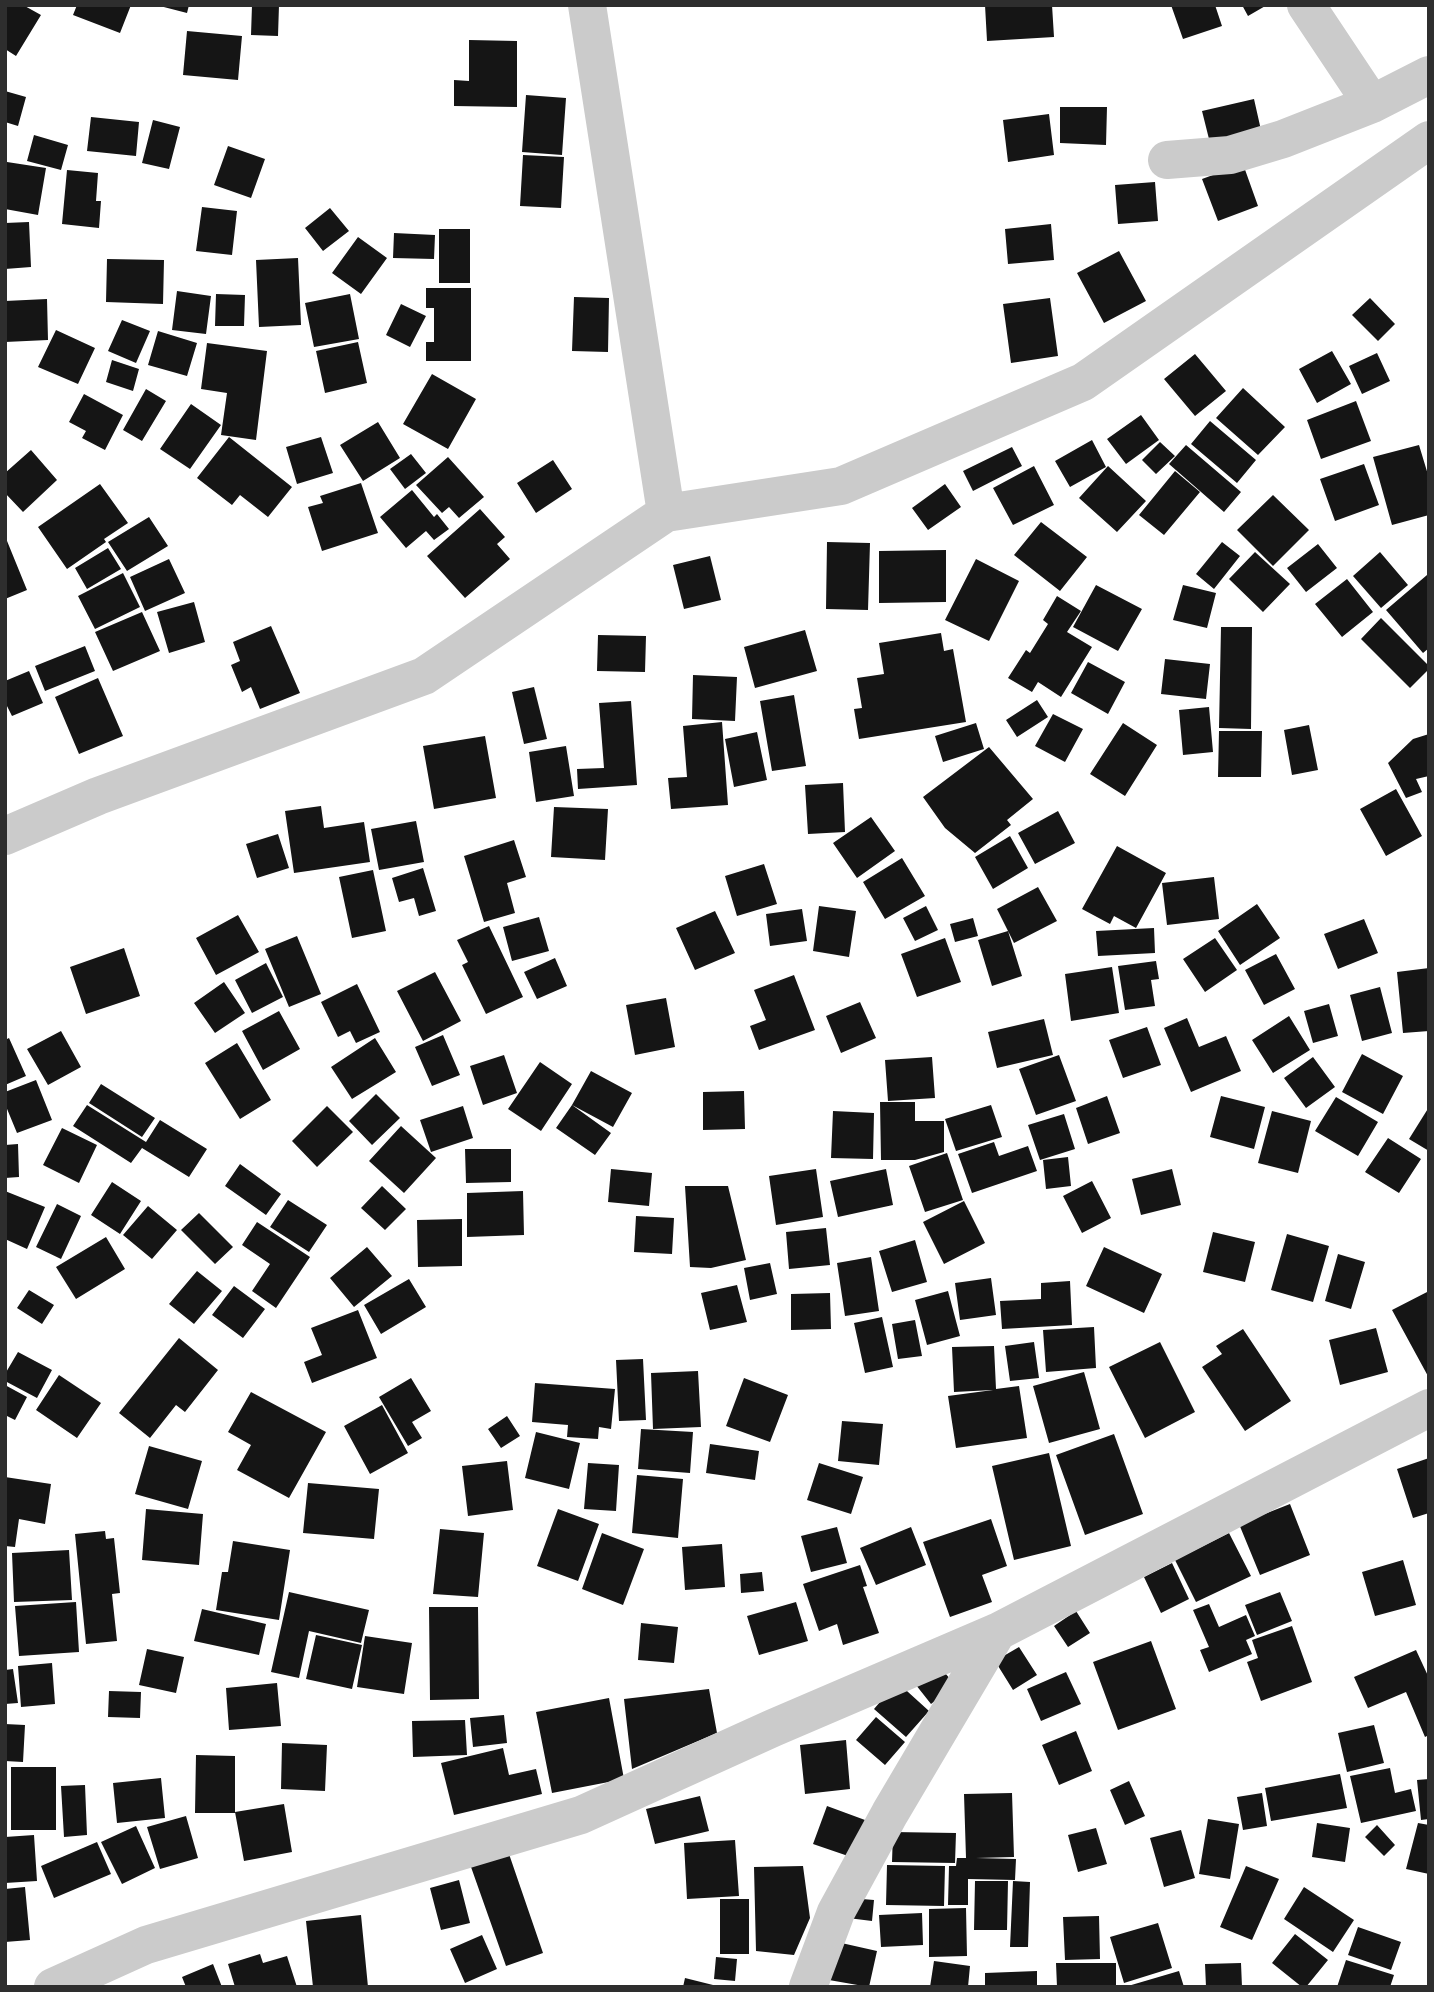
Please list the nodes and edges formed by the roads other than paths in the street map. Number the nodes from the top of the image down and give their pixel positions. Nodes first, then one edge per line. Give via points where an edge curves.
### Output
1 (587, 5) edge
2 (1306, 5) edge
3 (1429, 75) edge
4 (1372, 104) junction
5 (1429, 140) edge
6 (1167, 160) dead end
7 (666, 513) junction
8 (5, 836) edge
9 (1429, 1408) edge
10 (997, 1632) junction
11 (53, 1987) edge
12 (808, 1987) edge

1 - 7 street
2 - 4 street
3 - 4 street
4 - 6 street via 1230,155
5 - 7 street via 1083,383 841,486
7 - 8 street via 424,676 98,796
9 - 10 street
10 - 11 street via 581,1815 146,1945
10 - 12 street via 842,1901

